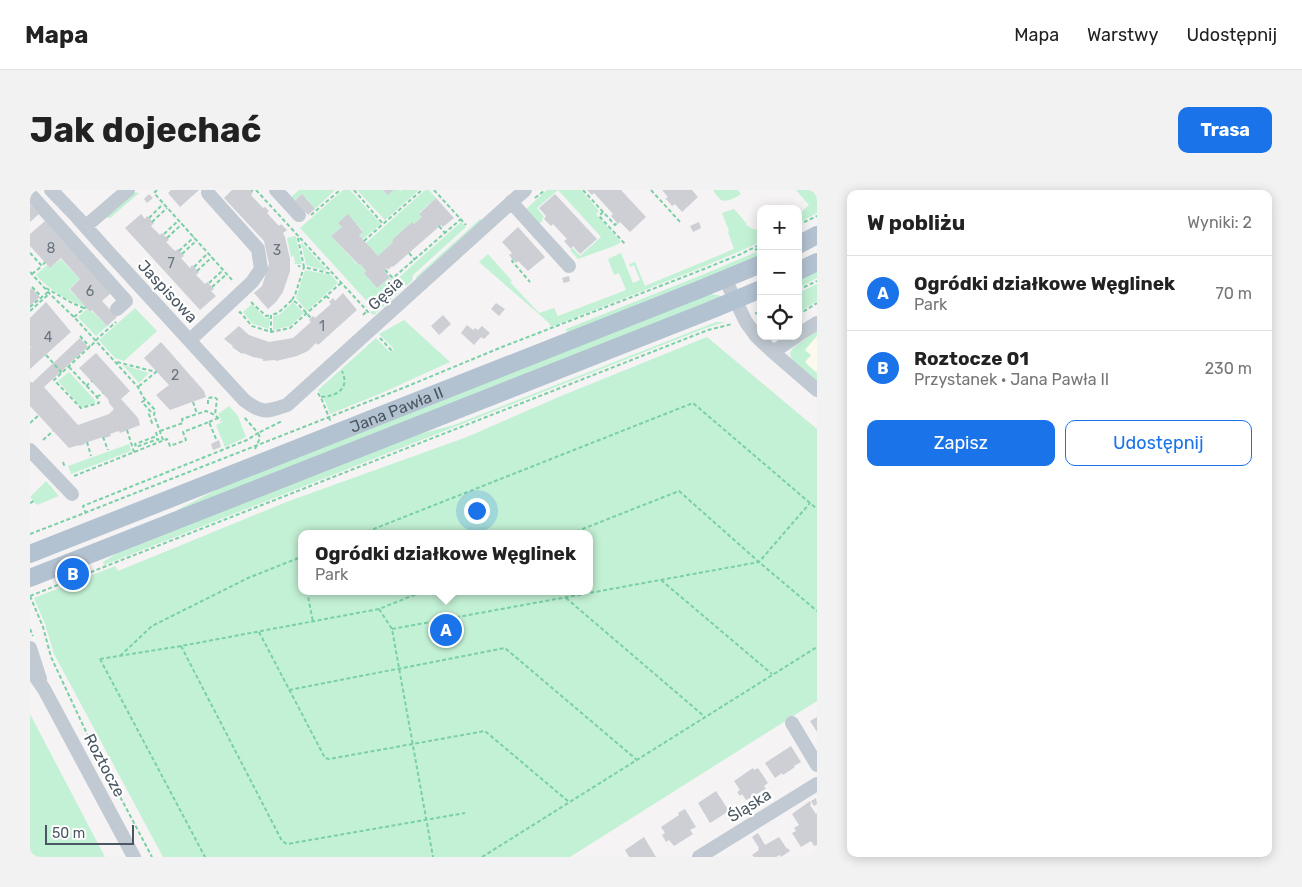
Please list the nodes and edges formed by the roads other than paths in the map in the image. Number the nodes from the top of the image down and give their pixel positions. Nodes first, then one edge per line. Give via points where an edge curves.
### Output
1 (51, 190) edge
2 (128, 190) edge
3 (276, 190) edge
4 (525, 190) edge
5 (208, 193) dead end
6 (30, 194) edge
7 (511, 202) junction
8 (299, 215) road end
9 (86, 226) junction
10 (817, 236) edge
11 (802, 243) edge
12 (817, 262) edge
13 (569, 266) dead end
14 (757, 266) edge
15 (802, 269) edge
16 (725, 279) junction
17 (757, 291) edge
18 (735, 300) junction
19 (117, 314) road end
20 (817, 323) edge
21 (802, 333) edge
22 (190, 340) junction
23 (792, 340) edge
24 (773, 352) junction
25 (817, 390) edge
26 (263, 411) joint
27 (30, 450) edge
28 (72, 494) dead end
29 (30, 554) edge
30 (30, 578) edge
31 (30, 648) edge
32 (30, 669) edge
33 (44, 689) junction
34 (792, 723) dead end
35 (817, 765) edge
36 (817, 784) edge
37 (134, 857) edge
38 (699, 857) edge

1 - 9 street, Jaspisowa
2 - 9 street
3 - 8 street
4 - 7 street, Gęsia
5 - 22 street via 258,249 261,269 252,282
6 - 19 street via 126,301
7 - 13 street
7 - 26 street, Gęsia via 287,406
9 - 22 street, Jaspisowa
10 - 11 main road
12 - 15 main road
14 - 16 main road, Jana Pawła II
16 - 18 street
16 - 29 main road, Jana Pawła II
17 - 18 main road, Jana Pawła II
18 - 24 street via 750,316 750,329
18 - 30 main road, Jana Pawła II
20 - 21 street
22 - 26 street, Jaspisowa via 244,400
23 - 24 street
24 - 25 street
27 - 28 street
31 - 33 street, Roztocze
32 - 33 street, Roztocze
33 - 37 street, Roztocze
34 - 35 street
36 - 38 street, Śląska

